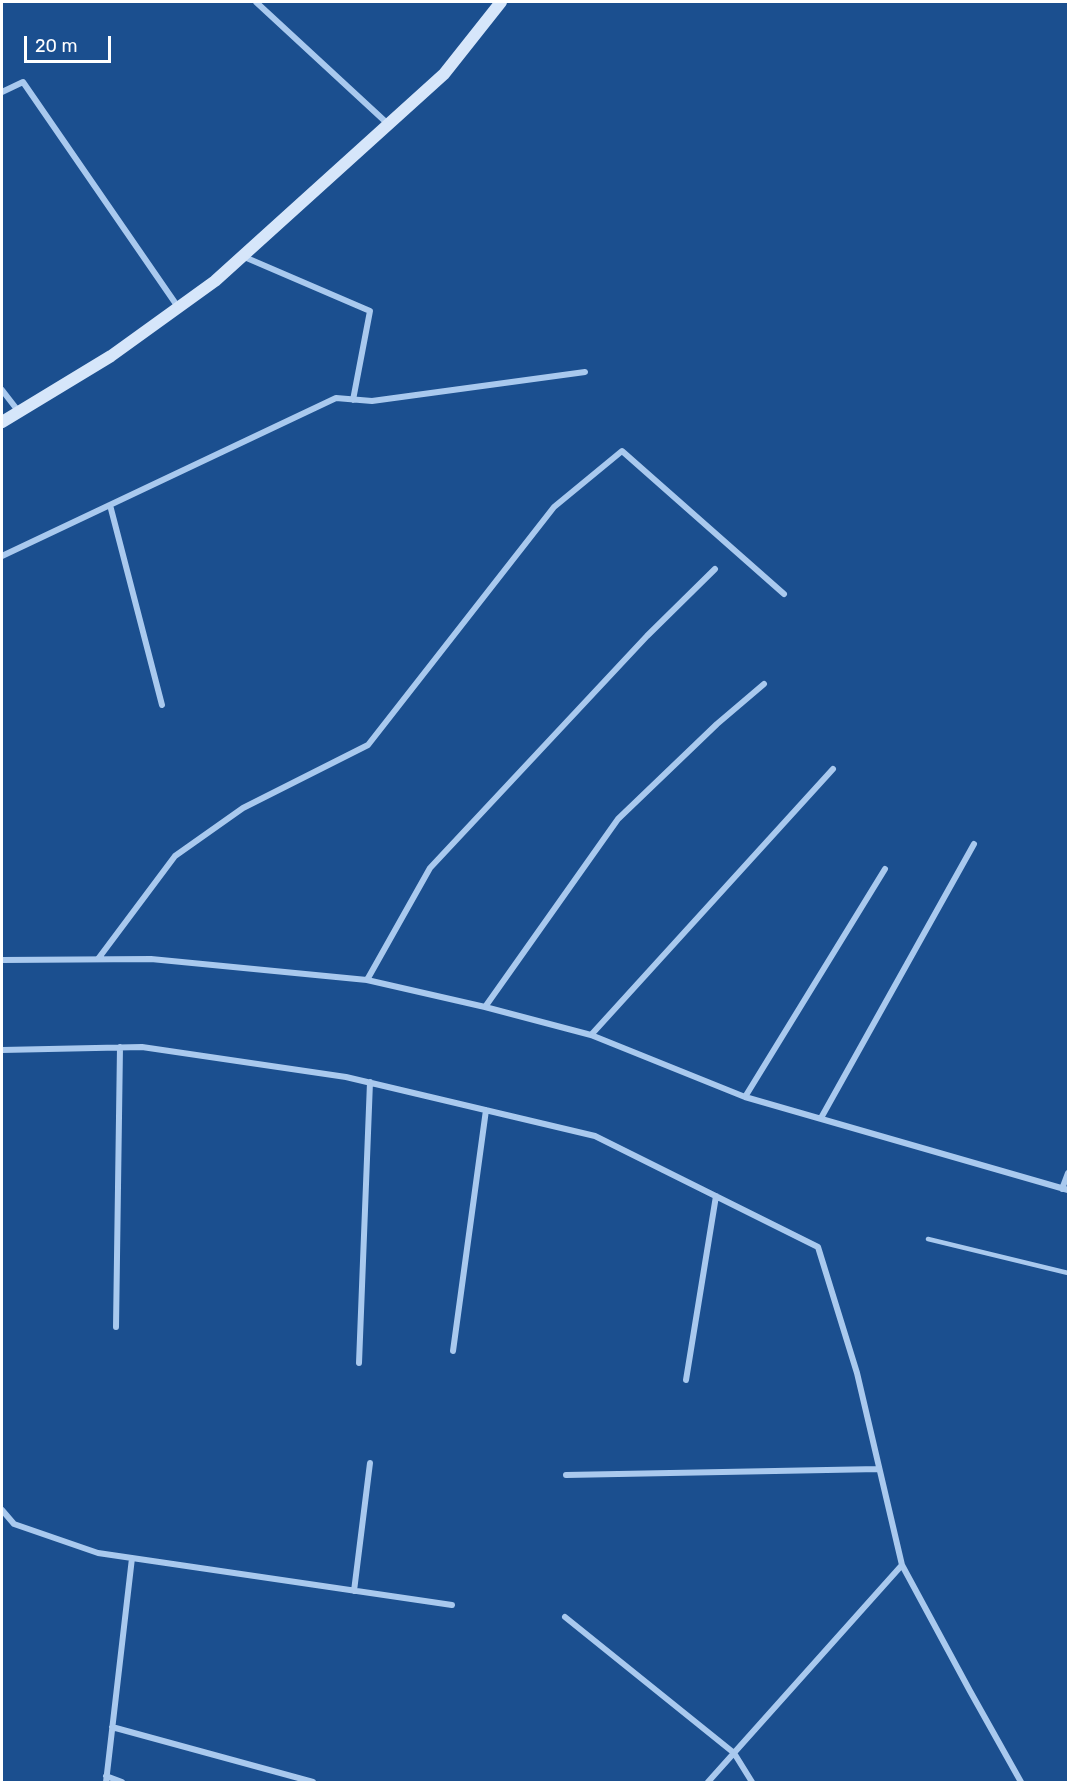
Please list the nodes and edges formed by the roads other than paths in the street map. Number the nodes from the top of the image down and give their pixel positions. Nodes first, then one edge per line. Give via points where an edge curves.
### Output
1 (256, 2) edge
2 (501, 2) edge
3 (2, 92) edge
4 (388, 124) junction
5 (242, 256) junction
6 (178, 307) junction
7 (585, 372) dead end
8 (2, 390) edge
9 (353, 400) junction
10 (20, 412) junction
11 (2, 422) edge
12 (110, 505) junction
13 (2, 556) edge
14 (715, 569) dead end
15 (784, 594) dead end
16 (764, 684) dead end
17 (162, 705) dead end
18 (833, 768) dead end
19 (974, 844) dead end
20 (885, 869) dead end
21 (98, 959) junction
22 (2, 960) edge
23 (367, 980) junction
24 (485, 1006) junction
25 (591, 1035) junction
26 (120, 1047) junction
27 (2, 1050) edge
28 (370, 1082) junction
29 (745, 1096) junction
30 (486, 1110) junction
31 (820, 1118) junction
32 (1068, 1173) edge
33 (1065, 1190) edge
34 (716, 1196) junction
35 (928, 1239) dead end
36 (1068, 1273) edge
37 (116, 1327) dead end
38 (453, 1351) dead end
39 (359, 1363) dead end
40 (686, 1380) dead end
41 (370, 1463) dead end
42 (879, 1469) junction
43 (566, 1475) dead end
44 (2, 1510) edge
45 (132, 1558) junction
46 (902, 1565) junction
47 (354, 1591) junction
48 (452, 1605) dead end
49 (565, 1617) dead end
50 (112, 1727) junction
51 (734, 1753) junction
52 (106, 1779) edge
53 (122, 1782) edge
54 (313, 1782) edge
55 (708, 1782) edge
56 (752, 1782) edge
57 (1021, 1782) edge

1 - 4 street
2 - 4 street via 444,75
3 - 6 street via 23,82
4 - 5 street
5 - 6 street
5 - 9 street via 370,311
6 - 10 street via 111,356
7 - 9 street via 372,401
8 - 10 street
9 - 12 street via 336,398
10 - 11 street
12 - 13 street
12 - 17 street
14 - 23 street via 430,868
15 - 21 street via 622,451 554,507 368,745 243,808 176,856
16 - 24 street via 618,819
18 - 25 street
19 - 31 street
20 - 29 street
21 - 22 street
21 - 23 street via 151,958
23 - 24 street
24 - 25 street
25 - 29 street
26 - 27 street
26 - 28 street via 142,1047
26 - 37 street
28 - 30 street
28 - 39 street
29 - 31 street
30 - 34 street via 596,1136
30 - 38 street
31 - 33 street
32 - 33 street
34 - 40 street
34 - 42 street via 818,1247 857,1372
35 - 36 lane
41 - 47 street
42 - 43 street
42 - 46 street
44 - 45 street via 14,1524 98,1553
45 - 47 street
45 - 50 street
46 - 51 street
46 - 57 street
47 - 48 street
49 - 51 street
50 - 52 street
50 - 54 street
51 - 55 street
51 - 56 street
52 - 53 street

